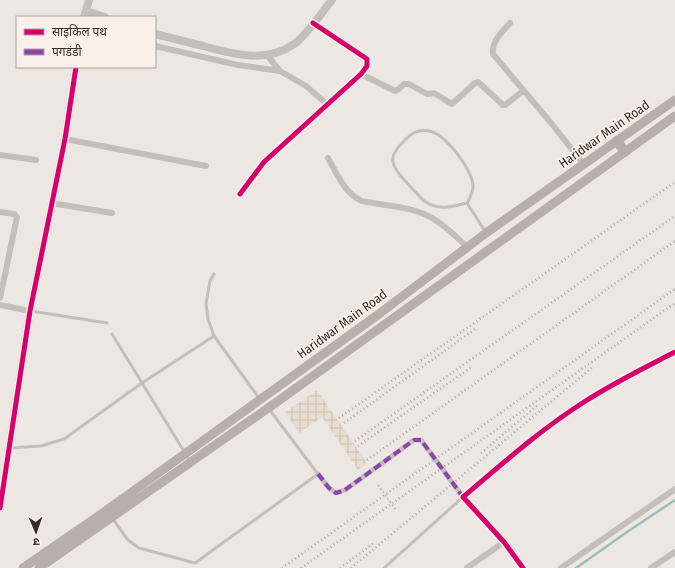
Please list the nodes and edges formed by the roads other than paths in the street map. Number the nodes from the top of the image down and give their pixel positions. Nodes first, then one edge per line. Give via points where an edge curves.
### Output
1 (89, 0) edge
2 (332, 0) edge
3 (85, 14) edge
4 (98, 16) edge
5 (313, 23) junction
6 (510, 23) dead end
7 (156, 34) edge
8 (156, 46) edge
9 (267, 55) junction
10 (76, 68) edge
11 (280, 71) junction
12 (361, 74) junction
13 (524, 91) junction
14 (675, 100) edge
15 (327, 104) junction
16 (675, 116) edge
17 (65, 138) junction
18 (617, 141) junction
19 (625, 152) junction
20 (0, 155) edge
21 (328, 158) dead end
22 (36, 160) dead end
23 (584, 165) junction
24 (206, 166) dead end
25 (240, 194) dead end
26 (51, 202) junction
27 (467, 203) junction
28 (0, 212) edge
29 (112, 212) dead end
30 (486, 233) junction
31 (467, 247) junction
32 (214, 274) dead end
33 (0, 298) edge
34 (0, 304) edge
35 (30, 311) junction
36 (107, 323) dead end
37 (112, 334) dead end
38 (214, 336) junction
39 (675, 352) edge
40 (295, 374) junction
41 (142, 383) junction
42 (302, 384) junction
43 (260, 399) junction
44 (268, 408) junction
45 (10, 448) junction
46 (186, 453) junction
47 (191, 462) junction
48 (318, 474) junction
49 (675, 489) edge
50 (463, 497) junction
51 (0, 508) edge
52 (112, 518) junction
53 (504, 542) junction
54 (675, 552) edge
55 (520, 567) edge
56 (23, 568) edge
57 (39, 568) edge
58 (384, 568) edge
59 (467, 568) edge
60 (561, 568) edge
61 (651, 568) edge

1 - 3 street
2 - 5 street
3 - 4 street
5 - 9 street via 295,44
5 - 12 street via 366,59 367,66
6 - 13 street via 494,43 493,54
7 - 9 street via 235,54
8 - 11 street via 238,65
9 - 11 street
10 - 17 street
11 - 15 street via 306,86
12 - 13 street via 396,91 404,84 409,84 424,92 438,95 452,104 478,82 502,105
12 - 15 street
13 - 23 street
14 - 18 main road, Haridwar Main Road
15 - 25 street via 264,162
16 - 19 main road, Haridwar Main Road
17 - 24 street
17 - 26 street
18 - 19 main road
18 - 23 main road, Haridwar Main Road
19 - 42 main road, Haridwar Main Road
20 - 22 street
21 - 31 street via 354,198 419,212 446,228
23 - 30 main road, Haridwar Main Road
26 - 29 street
26 - 35 street
27 - 27 lane via 472,195 471,178 445,139 429,131 412,132 393,155 394,169 430,205 438,208
27 - 30 lane
28 - 33 street via 14,214 17,217
30 - 31 main road, Haridwar Main Road
31 - 40 main road, Haridwar Main Road
32 - 38 lane via 210,281 206,311
34 - 35 street
35 - 36 lane
35 - 45 street
37 - 41 lane
38 - 41 lane
38 - 43 lane
39 - 50 street via 583,403 526,444
40 - 42 main road
40 - 43 main road, Haridwar Main Road
41 - 45 lane via 64,439 41,446
41 - 46 lane
42 - 44 main road, Haridwar Main Road
43 - 46 main road, Haridwar Main Road
44 - 47 main road, Haridwar Main Road
44 - 48 lane
45 - 51 street
46 - 47 lane
46 - 56 main road, Haridwar Main Road
47 - 52 main road, Haridwar Main Road
48 - 50 street via 336,493 345,490 414,440 421,440
48 - 52 lane via 195,563 139,548 128,540
49 - 60 street
50 - 53 street
50 - 58 lane
52 - 57 main road, Haridwar Main Road
53 - 55 street
53 - 59 street
54 - 61 street

